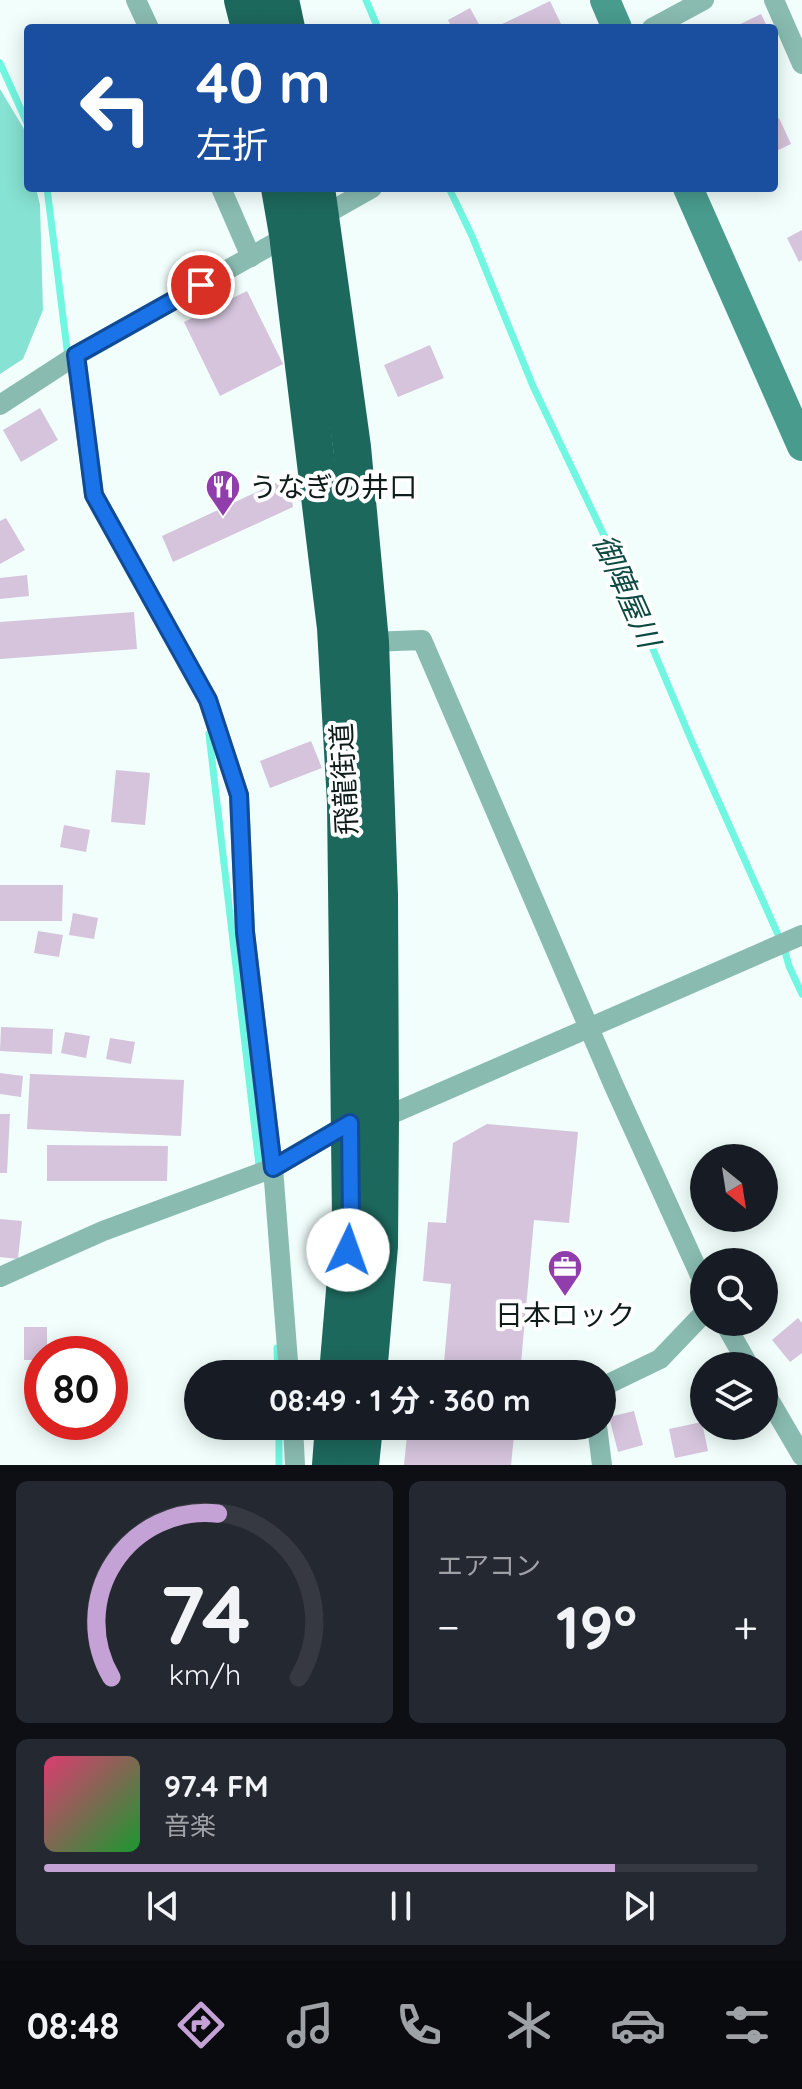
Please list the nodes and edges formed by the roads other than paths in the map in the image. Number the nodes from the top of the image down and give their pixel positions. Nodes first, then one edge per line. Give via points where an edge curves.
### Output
1 (136, 0) edge
2 (243, 0) edge
3 (280, 0) edge
4 (605, 0) edge
5 (704, 0) edge
6 (774, 0) edge
7 (147, 24) edge
8 (249, 24) edge
9 (285, 24) edge
10 (615, 24) edge
11 (659, 24) edge
12 (802, 64) edge
13 (223, 192) edge
14 (281, 192) edge
15 (357, 192) edge
16 (690, 192) edge
17 (319, 202) edge
18 (288, 234) junction
19 (251, 257) junction
20 (70, 359) junction
21 (0, 405) edge
22 (802, 446) edge
23 (370, 642) junction
24 (791, 940) edge
25 (590, 1028) junction
26 (365, 1121) junction
27 (273, 1168) junction
28 (690, 1253) edge
29 (0, 1277) edge
30 (690, 1328) edge
31 (288, 1360) edge
32 (339, 1360) edge
33 (369, 1360) edge
34 (616, 1380) edge
35 (778, 1415) edge
36 (294, 1440) edge
37 (333, 1440) edge
38 (363, 1440) edge
39 (599, 1440) edge
40 (802, 1456) edge
41 (295, 1465) edge
42 (331, 1465) edge
43 (360, 1465) edge
44 (602, 1465) edge

1 - 7 street
2 - 8 highway
3 - 9 highway
4 - 10 street
5 - 11 street
6 - 12 street
13 - 19 street
14 - 18 highway, 飛龍街道
15 - 17 street
16 - 22 street
17 - 18 street
17 - 23 highway, 飛龍街道 via 352,447
18 - 19 street
18 - 26 highway, 飛龍街道 via 336,628
19 - 20 street
20 - 21 street
20 - 27 street via 94,495 208,700 239,795 245,932
23 - 25 street via 422,640
23 - 26 highway, 飛龍街道 via 379,895
24 - 25 street
25 - 26 street
25 - 28 street
26 - 27 street
26 - 32 highway, 飛龍街道
26 - 33 highway, 飛龍街道 via 379,1246
27 - 29 street via 103,1231
27 - 31 street
30 - 34 street via 660,1359
35 - 40 street
36 - 41 street
37 - 42 highway
38 - 43 highway
39 - 44 street

